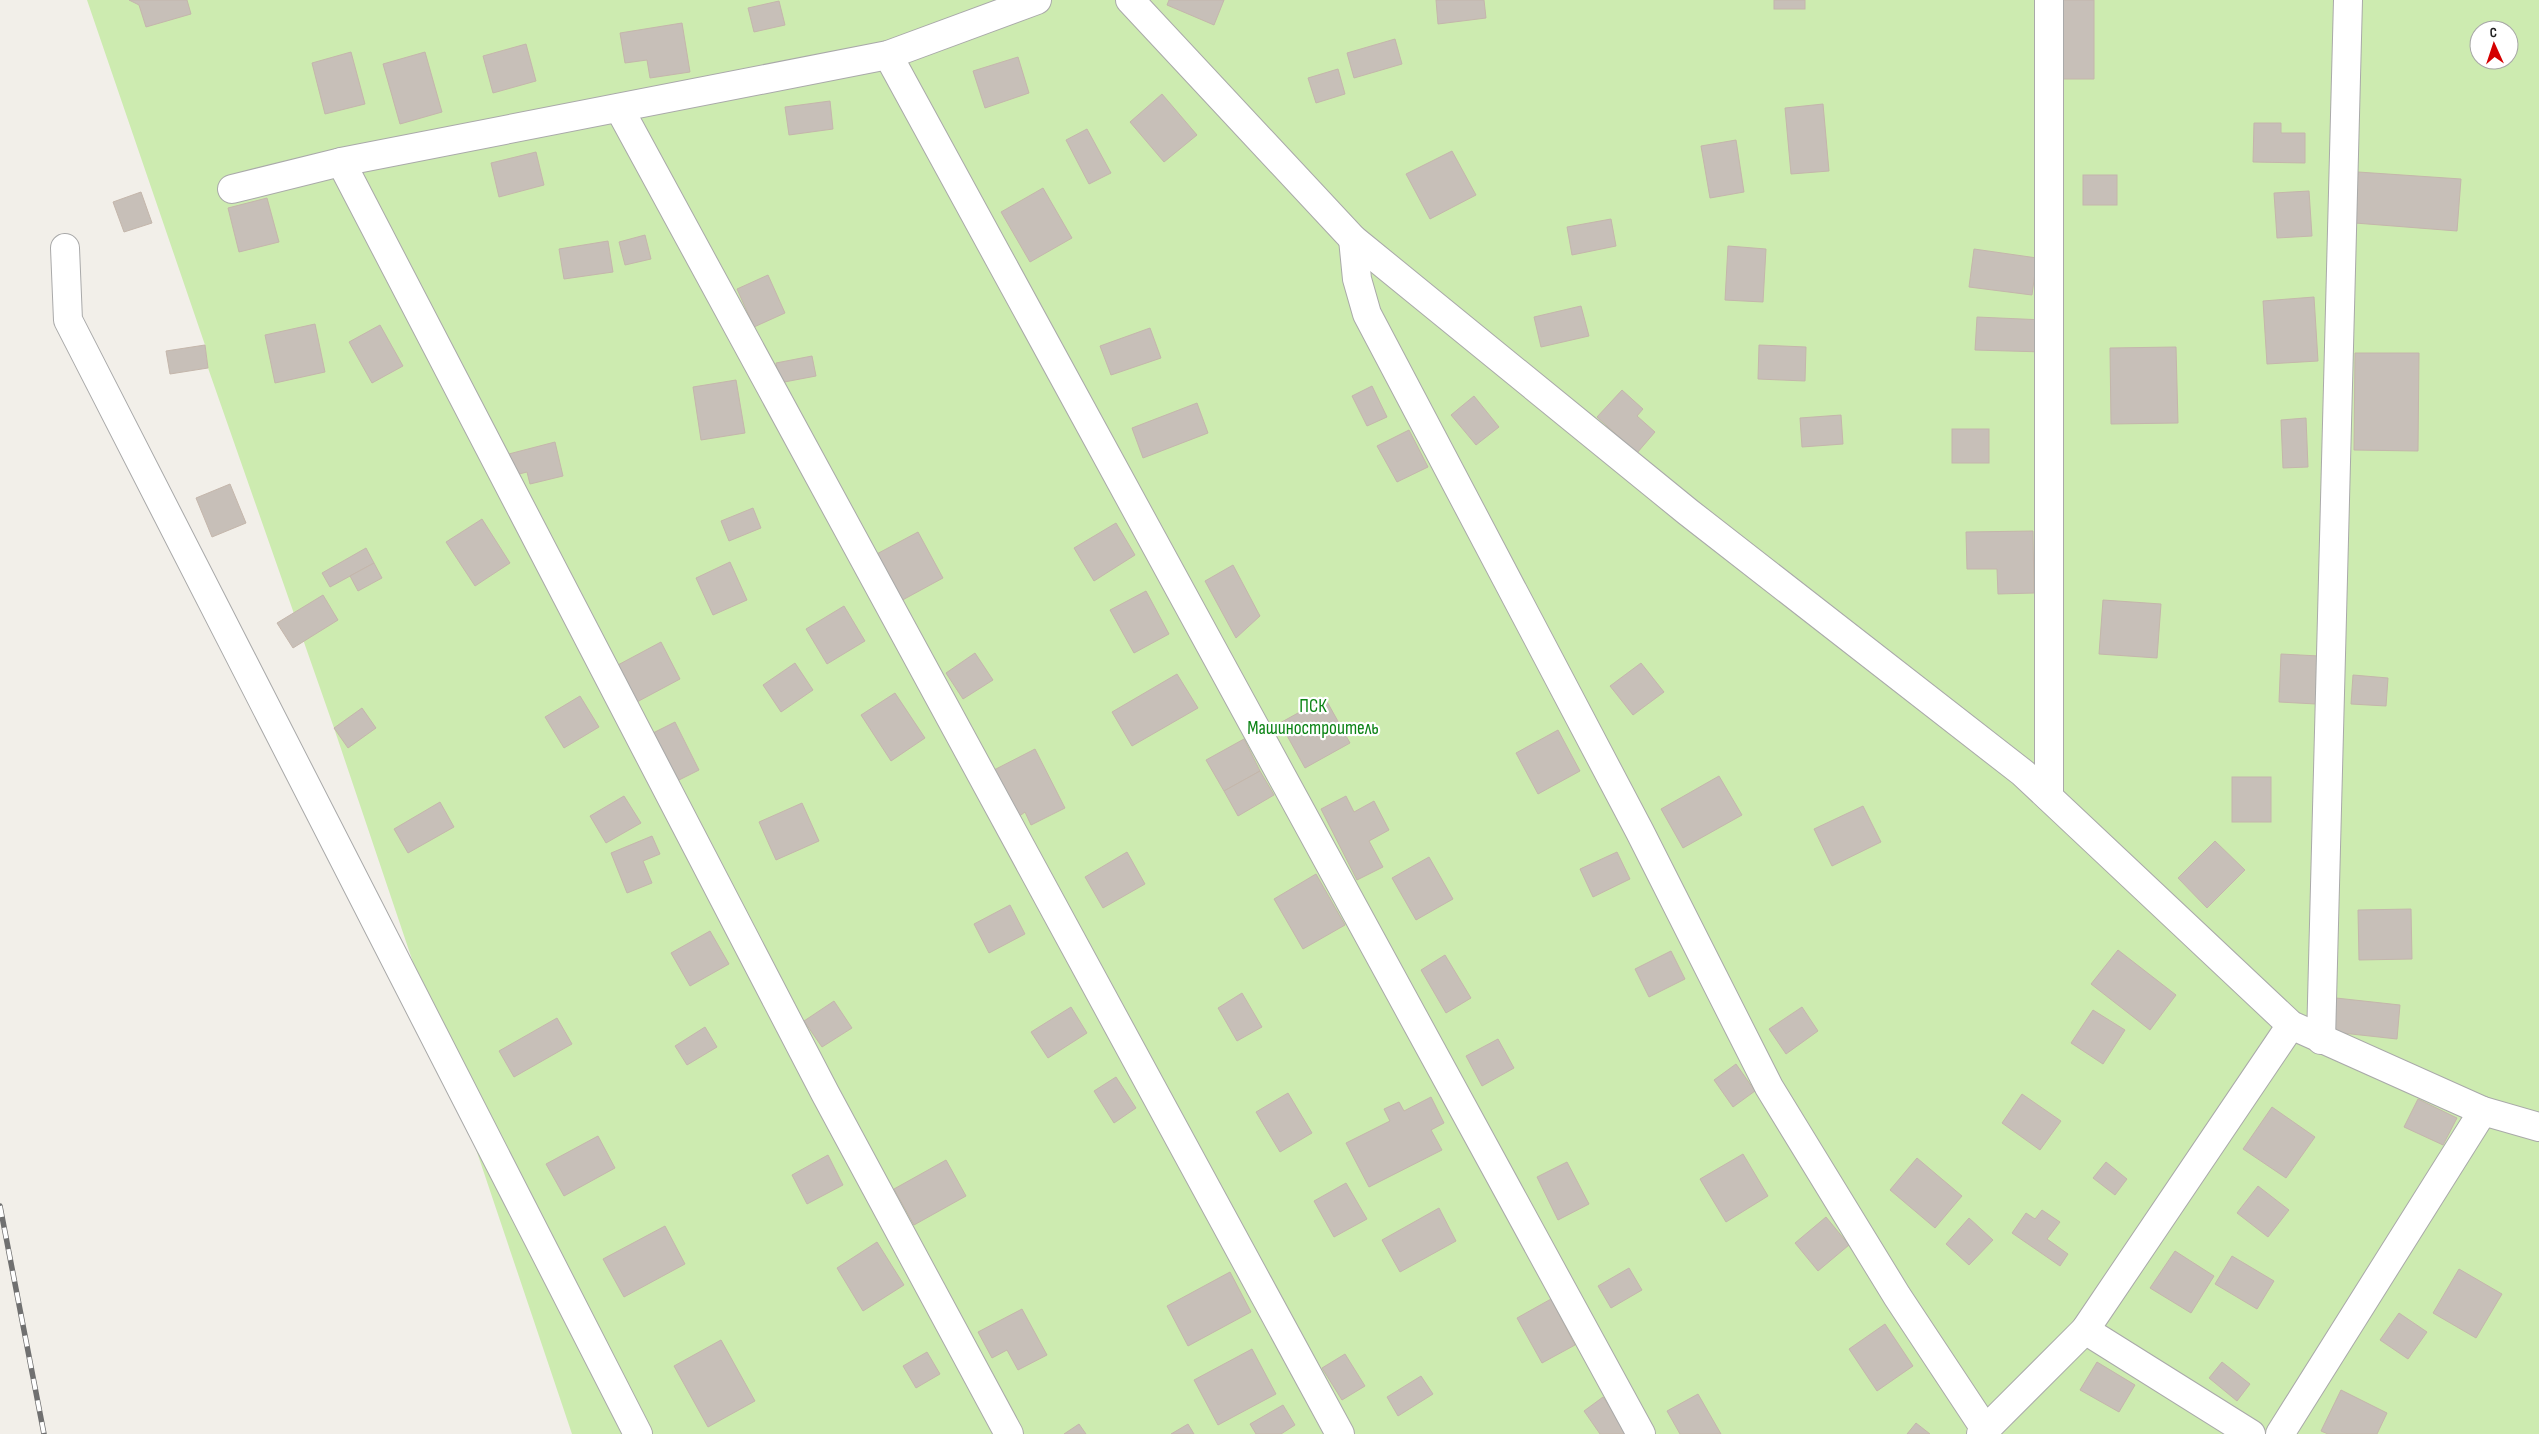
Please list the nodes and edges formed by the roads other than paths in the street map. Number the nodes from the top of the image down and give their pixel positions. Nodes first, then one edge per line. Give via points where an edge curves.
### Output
1 (1037, 0) edge
2 (1130, 0) edge
3 (2049, 0) edge
4 (2348, 0) edge
5 (888, 55) junction
6 (619, 108) junction
7 (341, 162) junction
8 (232, 190) dead end
9 (1353, 239) junction
10 (65, 248) dead end
11 (2049, 797) junction
12 (2291, 1025) junction
13 (2321, 1040) junction
14 (2483, 1111) junction
15 (2539, 1127) edge
16 (2085, 1330) junction
17 (1983, 1432) edge
18 (638, 1434) edge
19 (1009, 1434) edge
20 (1340, 1434) edge
21 (1641, 1434) edge
22 (2251, 1434) edge
23 (2280, 1434) edge

1 - 5 street
2 - 9 street
3 - 11 street
4 - 13 street
5 - 6 street
5 - 21 street
6 - 7 street
6 - 20 street
7 - 8 street
7 - 19 street via 825,1093
9 - 11 street via 1688,512 2024,772
9 - 17 street via 1357,279 1367,314 1640,832 1769,1087
10 - 18 street via 68,320
11 - 12 street
12 - 13 street
12 - 16 street
13 - 14 street
14 - 15 street
14 - 23 street
16 - 17 street
16 - 22 street

